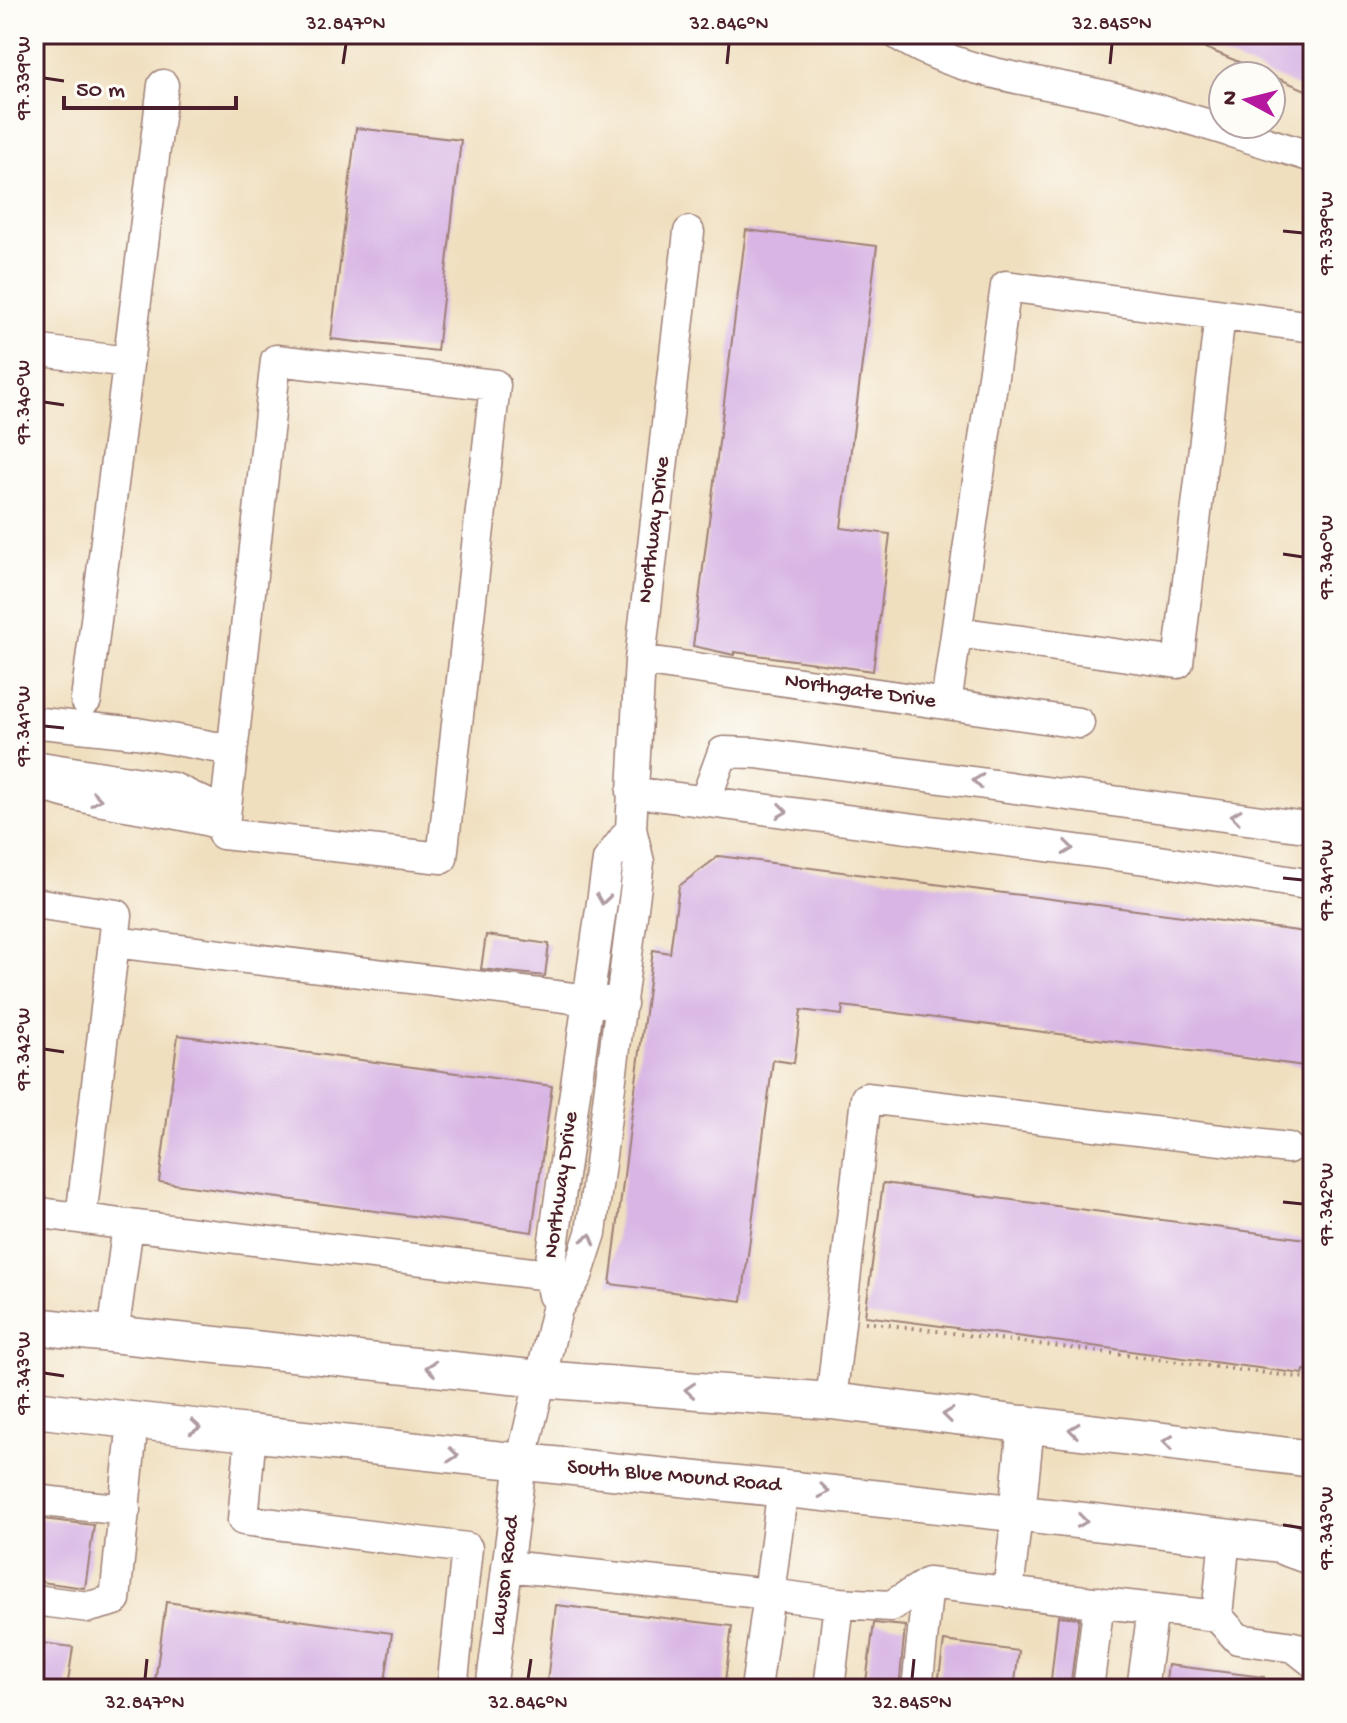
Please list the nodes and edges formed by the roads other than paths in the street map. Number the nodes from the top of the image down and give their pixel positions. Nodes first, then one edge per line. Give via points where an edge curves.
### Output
1 (897, 34) edge
2 (163, 85) dead end
3 (1313, 157) edge
4 (689, 232) dead end
5 (1220, 315) junction
6 (1313, 327) edge
7 (34, 350) edge
8 (127, 362) junction
9 (957, 632) junction
10 (640, 660) junction
11 (86, 700) dead end
12 (946, 704) junction
13 (1079, 723) dead end
14 (34, 726) edge
15 (34, 741) edge
16 (232, 756) junction
17 (34, 766) edge
18 (632, 792) junction
19 (705, 801) junction
20 (224, 819) junction
21 (1313, 828) edge
22 (631, 829) junction
23 (1313, 885) edge
24 (34, 903) edge
25 (114, 942) junction
26 (589, 1002) junction
27 (622, 1004) junction
28 (1288, 1148) dead end
29 (34, 1212) edge
30 (81, 1218) junction
31 (128, 1225) junction
32 (549, 1275) junction
33 (557, 1309) junction
34 (34, 1326) edge
35 (113, 1335) junction
36 (540, 1379) junction
37 (831, 1401) junction
38 (34, 1409) edge
39 (133, 1420) junction
40 (1026, 1424) junction
41 (251, 1433) junction
42 (1305, 1456) edge
43 (521, 1463) junction
44 (783, 1487) junction
45 (34, 1500) edge
46 (125, 1510) junction
47 (1017, 1514) junction
48 (1225, 1537) junction
49 (467, 1548) junction
50 (1305, 1549) edge
51 (508, 1559) junction
52 (928, 1583) junction
53 (1008, 1592) junction
54 (769, 1594) junction
55 (34, 1600) edge
56 (1099, 1602) junction
57 (839, 1603) junction
58 (1153, 1609) junction
59 (1217, 1616) junction
60 (1313, 1662) edge
61 (452, 1689) edge
62 (491, 1689) edge
63 (756, 1689) edge
64 (829, 1689) edge
65 (917, 1689) edge
66 (1088, 1689) edge
67 (1142, 1689) edge

1 - 3 street via 949,61 1122,100
2 - 8 street
4 - 10 street, Northway Drive
5 - 6 street
5 - 9 street via 1006,286
5 - 9 street via 1178,663
7 - 8 street
8 - 11 street
9 - 12 street
10 - 12 street, Northgate Drive
10 - 18 street, Northway Drive
12 - 13 street, Northgate Drive
14 - 16 street via 137,733
15 - 16 street
16 - 20 street
16 - 20 street via 276,360 495,385 442,858 223,834
17 -> 20 street via 41,785 69,796
18 - 19 street
18 - 22 street, Northway Drive
21 -> 19 street via 756,753 723,752
19 -> 23 street
22 -> 26 street, Northway Drive via 608,860
22 - 27 street, Northway Drive via 639,862
24 - 25 street via 117,915
25 - 26 street
25 - 30 street
26 - 27 street
26 - 32 street, Northway Drive
33 -> 27 street, Northway Drive via 577,1276 591,1233
28 - 37 street via 866,1098
29 - 30 street
30 - 31 street
31 - 32 street
31 - 35 street
32 - 33 street, Northway Drive
33 - 36 street, Northway Drive
34 - 35 main road
36 -> 35 main road
37 -> 36 main road
36 - 43 street, Northway Drive
40 -> 37 main road
38 - 39 main road, South Blue Mound Road
39 -> 41 main road, South Blue Mound Road
39 - 46 street
42 -> 40 main road
40 - 47 main road
41 -> 43 main road, South Blue Mound Road
41 - 49 street via 243,1520
43 - 44 main road, South Blue Mound Road
43 - 51 street, Lawson Road
44 -> 47 main road, South Blue Mound Road
44 - 54 street
45 - 46 street
46 - 55 street via 115,1600 89,1607
47 -> 48 main road, South Blue Mound Road
47 - 53 street
48 - 50 main road, South Blue Mound Road
48 - 59 street
49 - 51 street
49 - 61 street
51 - 54 street
51 - 62 street, Lawson Road
52 - 53 street
52 - 57 street via 891,1606
52 - 65 street
53 - 56 street
54 - 57 street
54 - 63 street
56 - 58 street
56 - 66 street
57 - 64 street
58 - 59 street
58 - 67 street
59 - 60 street via 1238,1639 1294,1647

